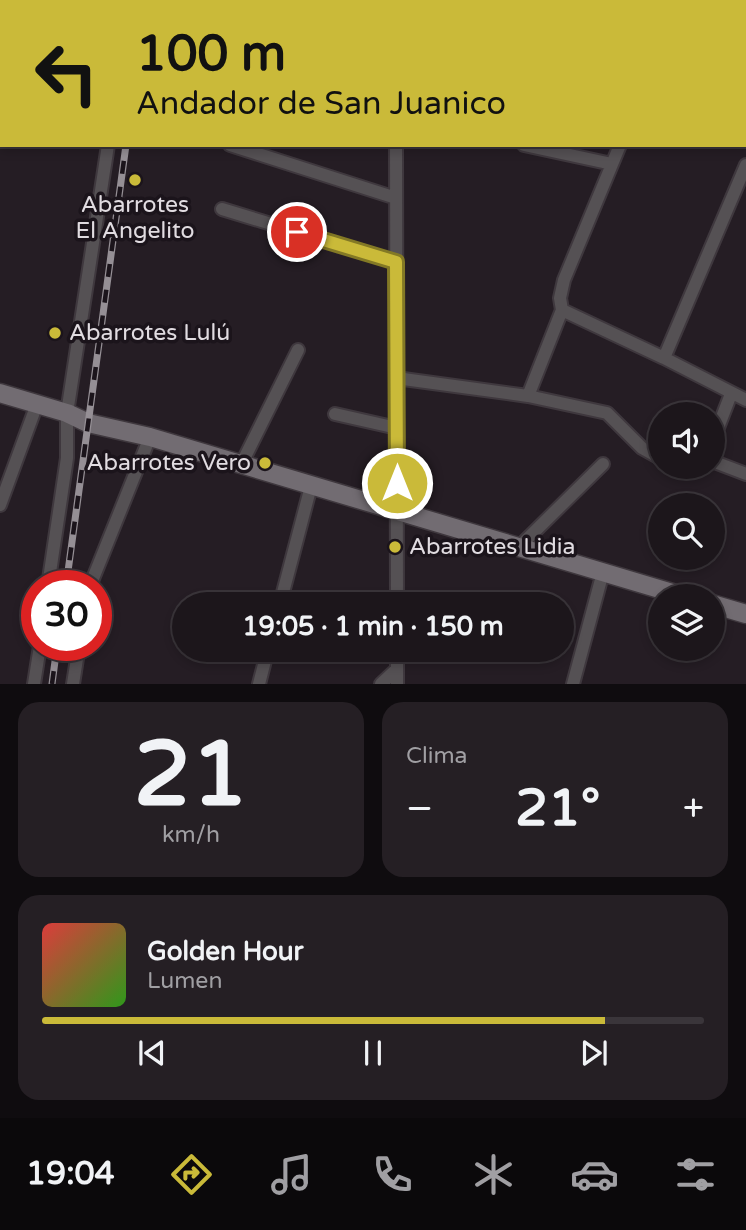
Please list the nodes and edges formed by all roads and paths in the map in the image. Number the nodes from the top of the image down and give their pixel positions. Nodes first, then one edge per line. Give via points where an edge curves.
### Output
1 (108, 147) edge
2 (236, 147) edge
3 (396, 147) edge
4 (533, 147) edge
5 (619, 147) edge
6 (612, 164) junction
7 (746, 165) edge
8 (396, 198) junction
9 (222, 209) dead end
10 (396, 262) junction
11 (562, 310) junction
12 (298, 350) dead end
13 (664, 358) junction
14 (396, 379) junction
15 (0, 393) edge
16 (731, 394) junction
17 (528, 396) junction
18 (746, 400) edge
19 (37, 404) junction
20 (725, 409) edge
21 (67, 413) junction
22 (335, 414) dead end
23 (397, 428) junction
24 (150, 438) junction
25 (648, 451) edge
26 (603, 464) dead end
27 (242, 465) junction
28 (725, 465) edge
29 (746, 474) edge
30 (311, 486) junction
31 (0, 505) edge
32 (397, 511) junction
33 (519, 547) junction
34 (50, 570) edge
35 (96, 570) edge
36 (603, 572) junction
37 (648, 586) edge
38 (283, 592) edge
39 (397, 592) edge
40 (725, 608) edge
41 (746, 614) edge
42 (38, 661) edge
43 (77, 661) edge
44 (265, 662) edge
45 (397, 662) edge
46 (397, 669) junction
47 (34, 684) edge
48 (73, 684) edge
49 (259, 684) edge
50 (381, 684) edge
51 (397, 684) edge
52 (573, 684) edge

1 - 21 street
2 - 8 street
3 - 8 street
4 - 6 street
5 - 6 street
6 - 11 street via 564,280 559,298
7 - 13 street
8 - 10 street
9 - 10 street
10 - 14 street
11 - 13 street
11 - 17 street
12 - 27 street
13 - 16 street
14 - 17 street
14 - 23 street
15 - 19 street
16 - 18 street
16 - 20 street
17 - 25 street via 607,413
19 - 21 street
19 - 31 street
21 - 24 street via 88,423
21 - 34 street via 66,458
22 - 23 street
23 - 32 street
24 - 27 street
24 - 35 street
26 - 33 street
27 - 30 street
28 - 29 street
30 - 32 street
30 - 38 street
32 - 33 street
32 - 39 street
33 - 36 street
36 - 37 street
36 - 52 street
40 - 41 street
42 - 47 street
43 - 48 street
44 - 49 street
45 - 46 street
46 - 50 street
46 - 51 street

